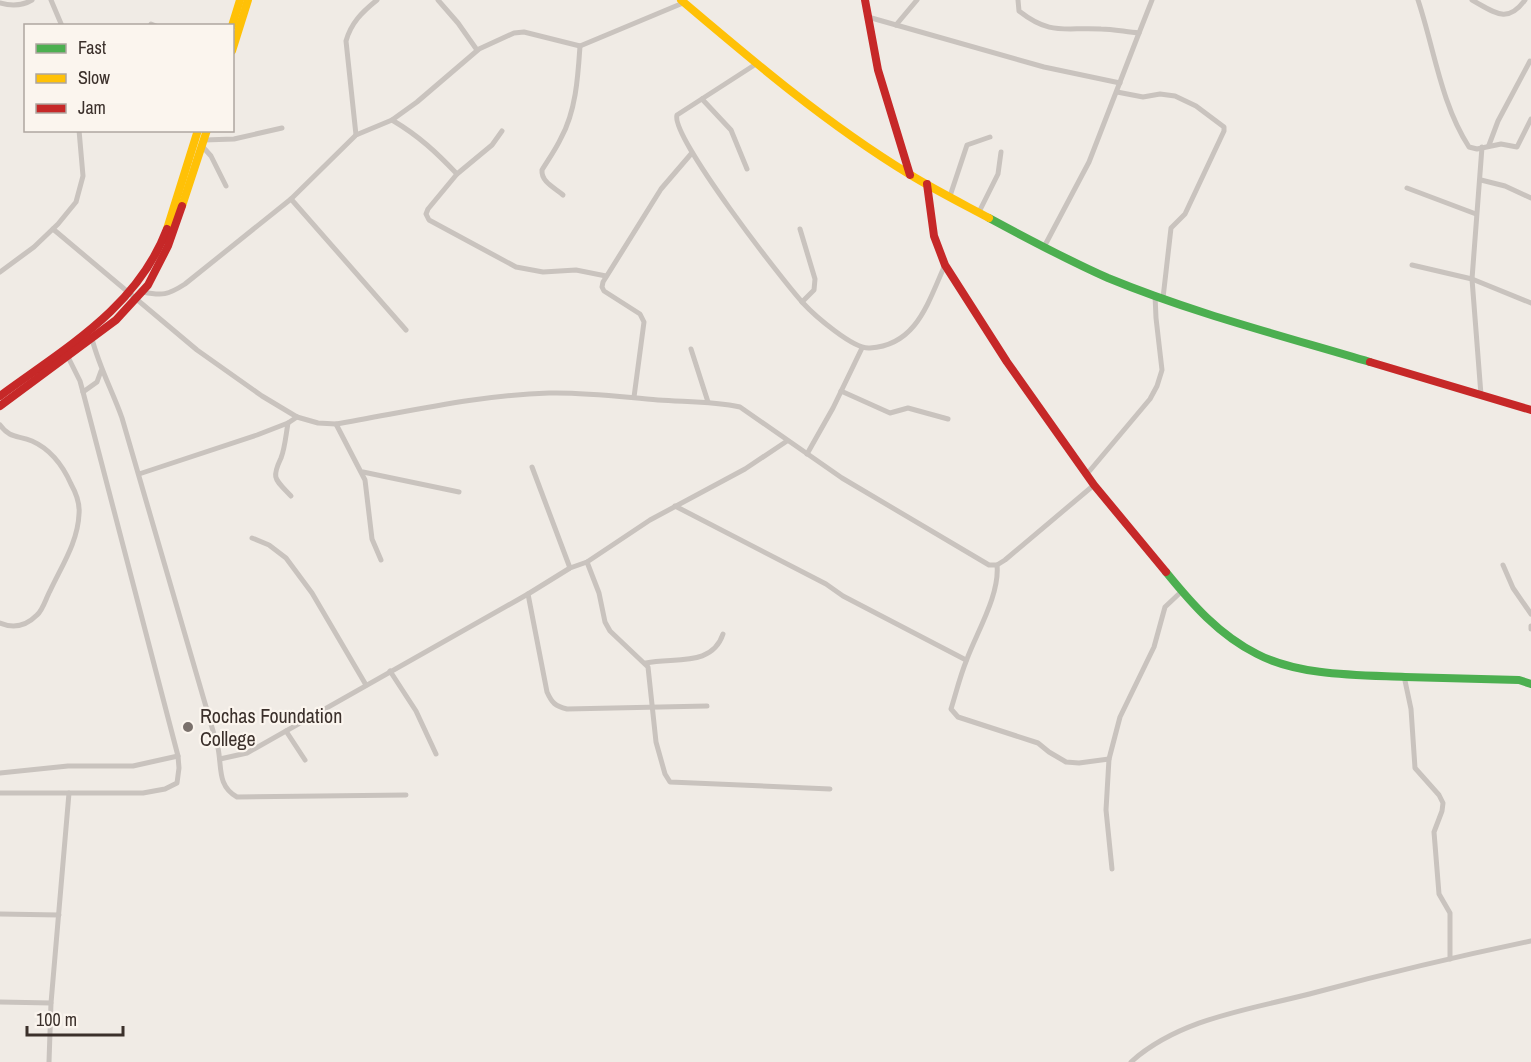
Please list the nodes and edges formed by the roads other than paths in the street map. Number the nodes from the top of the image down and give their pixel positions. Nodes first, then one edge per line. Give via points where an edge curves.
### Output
1 (32, 0) edge
2 (51, 0) edge
3 (240, 0) edge
4 (248, 0) edge
5 (377, 0) edge
6 (438, 0) edge
7 (865, 0) edge
8 (917, 0) edge
9 (1018, 0) edge
10 (1152, 0) edge
11 (1418, 0) edge
12 (1472, 0) edge
13 (1525, 0) edge
14 (682, 2) edge
15 (0, 3) edge
16 (868, 17) junction
17 (62, 24) edge
18 (233, 24) edge
19 (896, 25) junction
20 (1139, 33) junction
21 (234, 45) edge
22 (580, 46) junction
23 (477, 51) junction
24 (1530, 61) edge
25 (756, 64) junction
26 (1120, 83) junction
27 (1117, 92) junction
28 (702, 99) junction
29 (1531, 119) edge
30 (392, 120) junction
31 (282, 128) dead end
32 (502, 131) dead end
33 (79, 132) edge
34 (197, 132) edge
35 (206, 132) edge
36 (356, 135) junction
37 (990, 137) dead end
38 (203, 143) junction
39 (1485, 146) junction
40 (1001, 152) dead end
41 (691, 154) junction
42 (747, 169) dead end
43 (457, 174) junction
44 (910, 175) junction
45 (1481, 180) junction
46 (927, 184) junction
47 (226, 186) dead end
48 (1407, 188) dead end
49 (563, 195) dead end
50 (950, 196) junction
51 (1531, 198) edge
52 (291, 199) junction
53 (979, 212) junction
54 (1476, 214) junction
55 (53, 229) junction
56 (800, 229) dead end
57 (1044, 247) junction
58 (1412, 265) dead end
59 (945, 266) junction
60 (0, 272) edge
61 (606, 276) junction
62 (1472, 279) junction
63 (143, 292) junction
64 (1159, 296) junction
65 (133, 297) junction
66 (802, 302) junction
67 (1531, 303) edge
68 (406, 330) dead end
69 (92, 339) junction
70 (862, 348) junction
71 (691, 349) dead end
72 (68, 357) junction
73 (101, 371) junction
74 (841, 391) junction
75 (83, 392) junction
76 (1481, 394) junction
77 (0, 396) edge
78 (633, 397) junction
79 (708, 402) junction
80 (0, 406) edge
81 (1531, 410) edge
82 (297, 417) junction
83 (948, 419) dead end
84 (288, 423) junction
85 (336, 424) junction
86 (0, 425) edge
87 (787, 441) junction
88 (807, 454) junction
89 (532, 466) dead end
90 (363, 472) junction
91 (139, 474) junction
92 (1087, 474) junction
93 (1094, 485) junction
94 (459, 492) dead end
95 (291, 496) dead end
96 (675, 507) junction
97 (252, 538) dead end
98 (381, 560) dead end
99 (587, 562) junction
100 (997, 565) junction
101 (1503, 565) dead end
102 (570, 568) junction
103 (1182, 591) junction
104 (528, 594) junction
105 (1531, 614) edge
106 (0, 623) edge
107 (723, 634) dead end
108 (966, 660) junction
109 (646, 663) junction
110 (390, 671) junction
111 (1404, 676) junction
112 (1531, 684) edge
113 (366, 685) junction
114 (707, 706) dead end
115 (652, 707) junction
116 (286, 731) junction
117 (436, 754) dead end
118 (178, 756) junction
119 (220, 759) junction
120 (1108, 759) junction
121 (305, 760) dead end
122 (0, 773) edge
123 (830, 789) dead end
124 (0, 793) edge
125 (69, 793) junction
126 (406, 795) dead end
127 (1112, 869) dead end
128 (0, 914) edge
129 (59, 915) junction
130 (1531, 941) edge
131 (1450, 959) junction
132 (0, 1002) edge
133 (51, 1003) junction
134 (49, 1062) edge
135 (1131, 1062) edge

1 - 15 street
2 - 17 street
3 - 18 main road
4 - 21 main road
5 - 36 street via 349,28 346,41
6 - 23 street
7 - 16 main road
8 - 19 street
9 - 20 street via 1019,10 1053,29
10 - 20 street
11 - 39 street via 1460,134 1469,147
12 - 13 street via 1497,15 1518,10
14 - 22 street
14 - 25 main road
16 - 19 street
16 - 44 main road via 878,70
19 - 26 street via 1044,67
20 - 26 street
22 - 23 street via 524,32
22 - 49 street via 571,112 541,175
23 - 30 street
24 - 39 street
25 - 28 street
25 - 44 main road via 832,123
26 - 27 street
27 - 57 street via 1089,162
27 - 64 street via 1143,97 1174,96 1196,106 1224,127 1185,214 1171,228
28 - 41 street via 675,119
28 - 42 street via 731,130
29 - 39 street via 1517,147
30 - 36 street
30 - 43 street via 416,134
31 - 38 street
32 - 43 street via 492,145
33 - 55 street via 83,176 76,202
34 - 65 main road via 163,239
35 - 38 main road
36 - 52 street
37 - 50 street via 967,145
38 - 47 street
38 - 63 main road via 168,246
39 - 45 street
40 - 53 street via 998,174
41 - 61 street via 661,189
41 - 66 street
43 - 61 street via 428,209 429,220 516,267
44 - 46 main road
45 - 51 street
45 - 54 street
46 - 50 main road
46 - 59 main road via 931,228
48 - 54 street
50 - 53 main road
52 - 63 street via 172,292
52 - 68 street
53 - 57 main road
54 - 62 street
55 - 60 street
55 - 65 street
56 - 66 street via 815,279 814,290
57 - 64 main road
58 - 62 street
59 - 70 street via 916,325 905,336
59 - 92 main road
61 - 78 street via 604,291 640,314 644,322
62 - 67 street
62 - 76 street
63 - 65 main road
64 - 76 main road
64 - 92 street via 1156,318 1162,370 1158,386
65 - 69 main road via 116,320
65 - 77 main road
65 - 82 street via 197,350
66 - 70 street
69 - 72 main road
69 - 73 street
70 - 74 street
71 - 79 street
72 - 75 street
72 - 80 main road
73 - 75 street via 98,382
73 - 91 street via 119,409
74 - 83 street via 890,413 908,408
74 - 88 street
75 - 118 street
76 - 81 main road
78 - 79 street
78 - 85 street via 560,393 452,402
79 - 87 street via 740,407
82 - 84 street
82 - 85 street
84 - 91 street
84 - 95 street via 275,474
85 - 90 street
86 - 106 street via 13,437 32,441 50,453 72,485 79,513 71,546 38,614 21,627
87 - 88 street
87 - 96 street
88 - 100 street via 989,565
89 - 102 street
90 - 94 street
90 - 98 street via 372,539
91 - 119 street
92 - 93 main road
93 - 100 street
93 - 103 main road
96 - 99 street
96 - 108 street
97 - 113 street via 286,558 312,592
99 - 102 street
99 - 109 street via 610,632
100 - 108 street via 992,595
101 - 105 street
102 - 104 street
103 - 111 main road via 1199,612 1229,636 1256,654 1281,664 1351,675
103 - 120 street via 1165,607 1154,647 1120,717
104 - 110 street
104 - 115 street via 547,692 556,707
107 - 109 street via 719,646 707,655
108 - 120 street via 951,710 956,716 1038,743 1066,762
109 - 115 street
110 - 113 street
110 - 117 street via 416,711
111 - 112 main road via 1519,680
111 - 131 street via 1416,768 1443,803 1434,832 1439,894 1450,913
113 - 116 street
114 - 115 street
115 - 123 street via 656,742 670,782
116 - 119 street via 247,753
116 - 121 street
118 - 122 street via 133,766 68,766
118 - 125 street via 177,783 165,789 143,793
119 - 126 street via 224,785 237,796
120 - 127 street via 1106,810
124 - 125 street
125 - 129 street
128 - 129 street
129 - 133 street
130 - 131 street
131 - 135 street via 1186,1027 1156,1042
132 - 133 street
133 - 134 street

